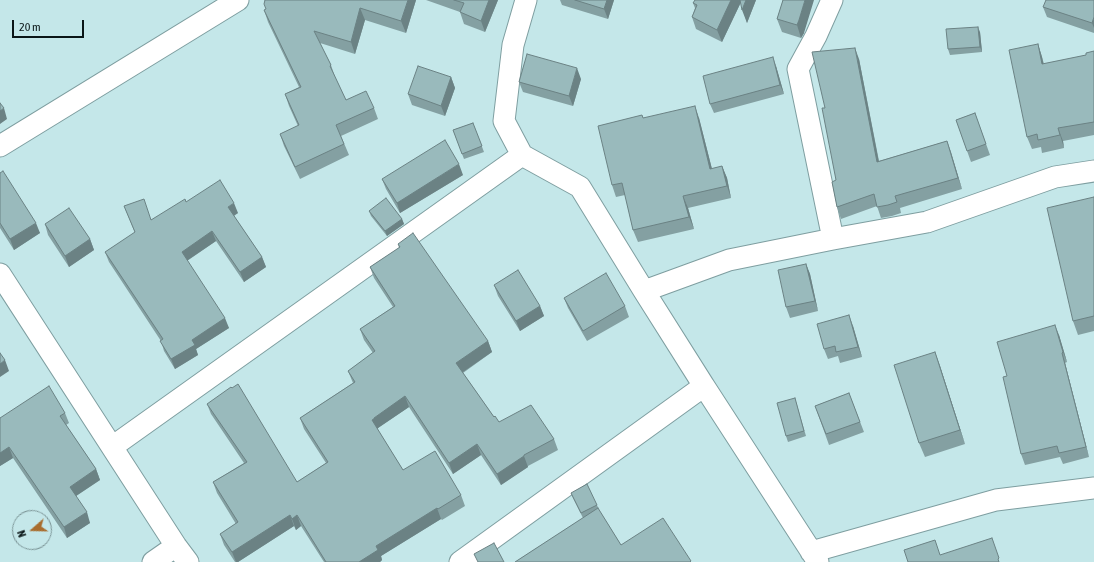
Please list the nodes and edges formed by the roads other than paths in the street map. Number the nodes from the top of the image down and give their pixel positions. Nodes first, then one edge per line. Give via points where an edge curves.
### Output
1 (238, 0) edge
2 (526, 0) edge
3 (832, 0) edge
4 (0, 146) edge
5 (522, 155) junction
6 (1094, 171) edge
7 (833, 239) junction
8 (0, 276) edge
9 (644, 291) junction
10 (704, 386) junction
11 (112, 448) junction
12 (1094, 488) edge
13 (176, 546) junction
14 (814, 557) edge
15 (153, 562) edge
16 (188, 562) edge
17 (460, 562) edge

1 - 4 street
2 - 5 street via 513,45 504,121
3 - 7 street via 798,70
5 - 9 street via 580,187
5 - 11 street
6 - 7 street via 1055,177 927,222
7 - 9 street via 729,260
8 - 11 street
9 - 10 street
10 - 14 street
10 - 17 street
11 - 13 street
12 - 14 street via 996,500
13 - 15 street
13 - 16 street

